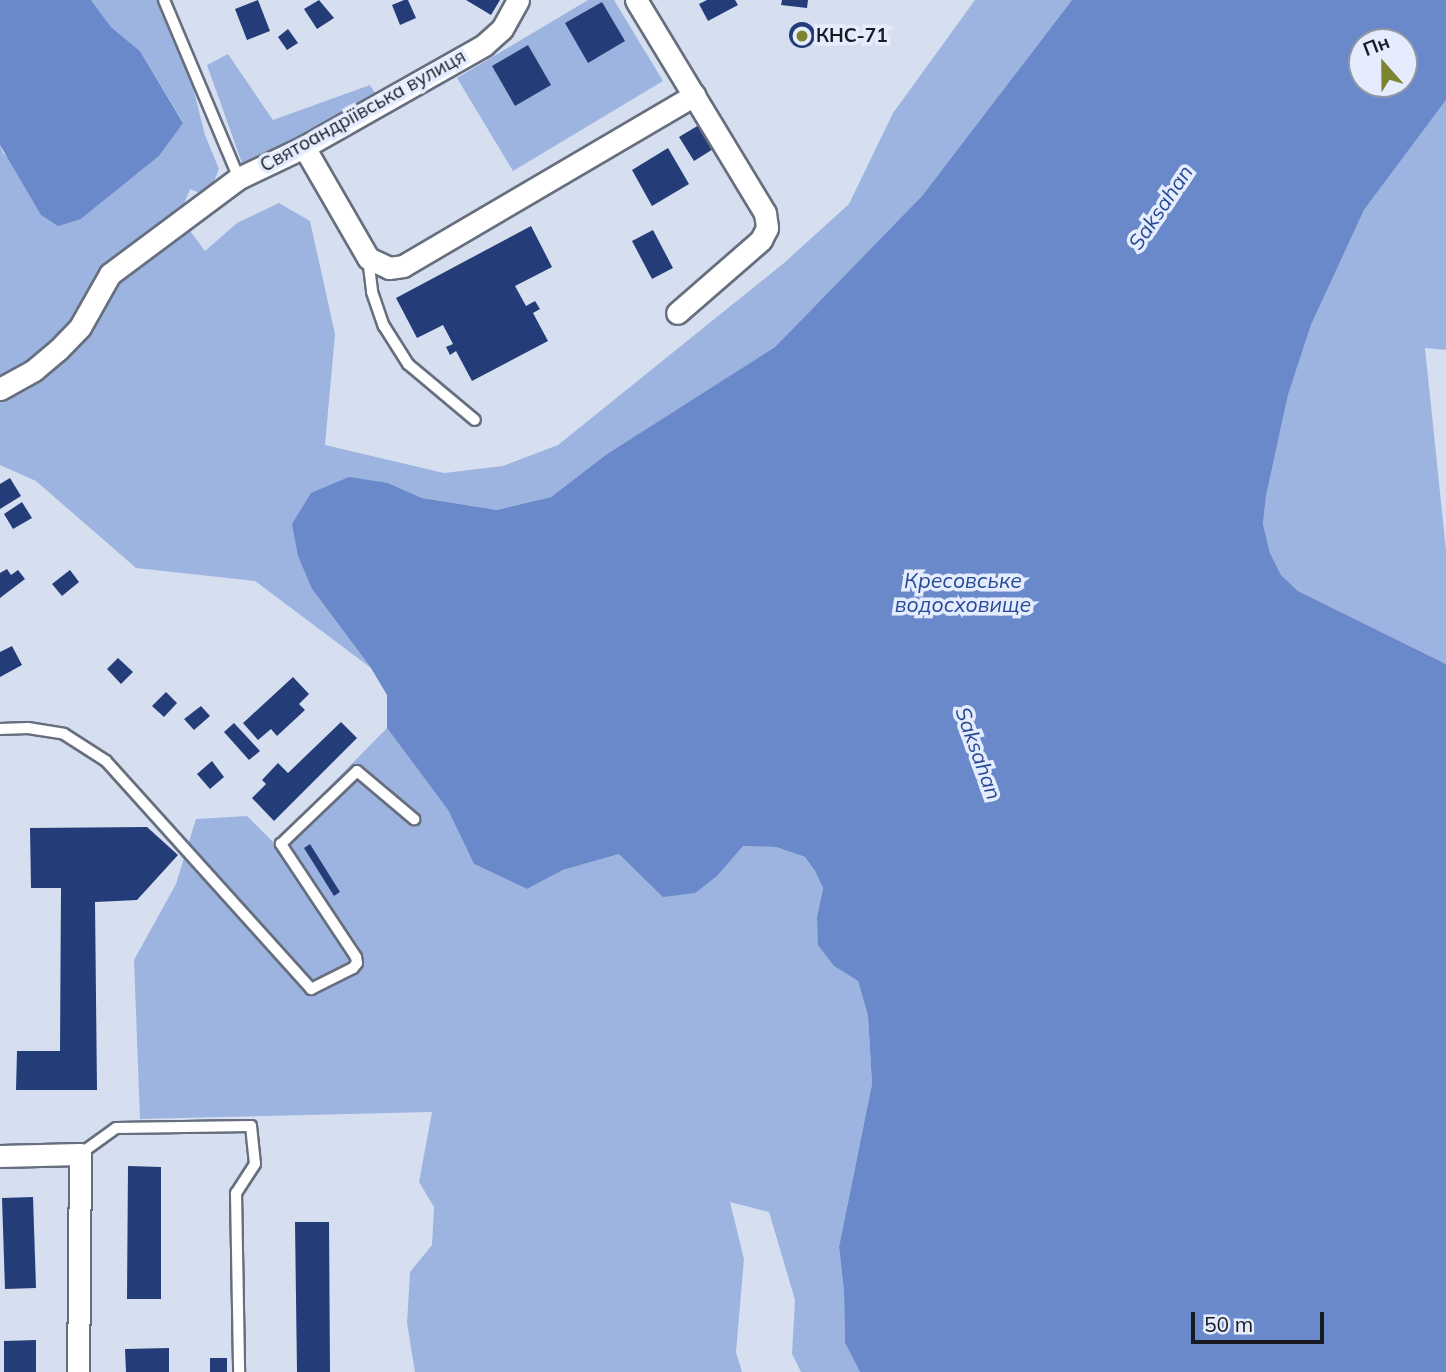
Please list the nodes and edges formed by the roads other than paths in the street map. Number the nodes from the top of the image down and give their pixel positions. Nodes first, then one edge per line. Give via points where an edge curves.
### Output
1 (164, 0) edge
2 (518, 0) edge
3 (636, 0) edge
4 (694, 95) junction
5 (304, 147) junction
6 (240, 178) junction
7 (368, 258) junction
8 (677, 313) dead end
9 (0, 389) edge
10 (475, 420) dead end
11 (0, 729) edge
12 (414, 818) dead end
13 (80, 1154) junction
14 (0, 1156) edge
15 (78, 1372) edge
16 (239, 1372) edge

1 - 6 lane
2 - 5 street, Святоандріївська вулиця via 502,29 484,44
3 - 4 street
4 - 7 street via 417,260 389,268
4 - 8 street via 765,213 767,228 761,240
5 - 6 street, Святоандріївська вулиця
5 - 7 street
6 - 9 street, Святоандріївська вулиця via 110,274 80,327 34,370
7 - 10 lane via 383,326 408,364
11 - 12 lane via 64,734 106,761 311,989 353,968 356,957 281,844 357,771
13 - 14 street
13 - 15 street
13 - 16 lane via 116,1128 251,1126 255,1164 236,1193

